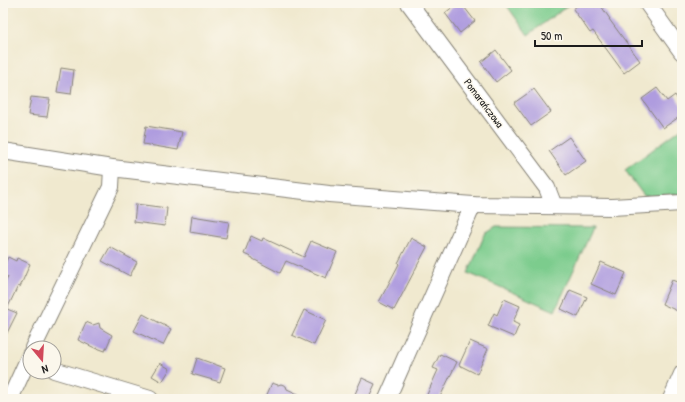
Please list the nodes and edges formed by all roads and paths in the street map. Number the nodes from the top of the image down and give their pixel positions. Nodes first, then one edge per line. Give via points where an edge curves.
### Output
1 (409, 3) edge
2 (647, 3) edge
3 (682, 52) edge
4 (3, 151) edge
5 (112, 168) junction
6 (682, 203) edge
7 (473, 205) junction
8 (554, 206) junction
9 (38, 340) edge
10 (62, 372) edge
11 (22, 374) edge
12 (682, 374) edge
13 (10, 399) edge
14 (150, 399) edge
15 (387, 399) edge
16 (670, 399) edge

1 - 8 street, Pomarańczowa via 547,188
2 - 3 street
4 - 5 street
5 - 7 street via 329,194
5 - 9 street via 110,187
6 - 8 street via 612,207
7 - 8 street
7 - 15 street
10 - 14 street
11 - 13 street
12 - 16 street

